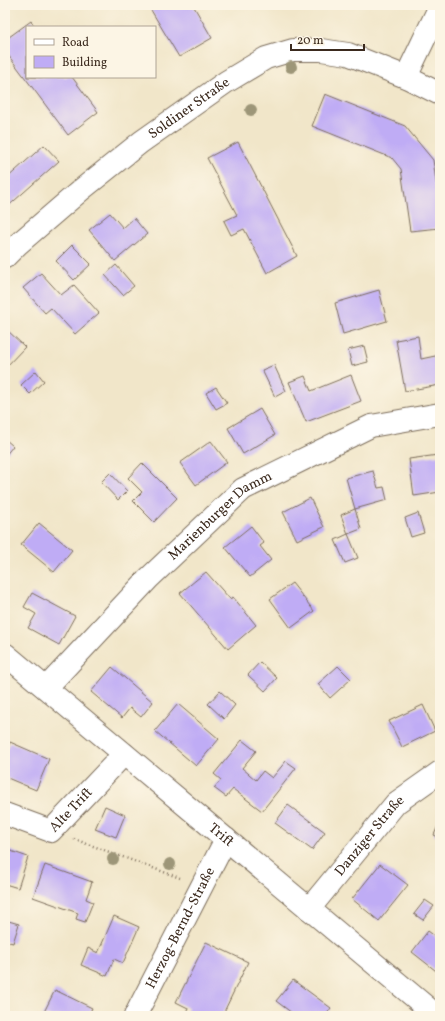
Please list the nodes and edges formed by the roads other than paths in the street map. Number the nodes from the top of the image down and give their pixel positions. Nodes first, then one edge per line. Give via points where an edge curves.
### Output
1 (440, 6) edge
2 (406, 77) junction
3 (440, 94) edge
4 (5, 257) edge
5 (440, 414) edge
6 (5, 654) edge
7 (46, 688) junction
8 (124, 754) junction
9 (440, 772) edge
10 (5, 814) edge
11 (226, 839) junction
12 (309, 909) junction
13 (136, 1016) edge
14 (437, 1016) edge

1 - 2 street
2 - 3 street, Soldiner Straße
2 - 4 street, Soldiner Straße via 348,54 321,50 293,50 266,58 226,82 141,142 81,190
5 - 7 street, Marienburger Damm via 371,426 242,489 149,578
6 - 7 street, Trift
7 - 8 street, Trift
8 - 10 street, Alte Trift via 51,831
8 - 11 street, Trift
9 - 12 street, Danziger Straße via 396,803
11 - 12 street, Trift
11 - 13 street, Herzog-Bernd-Straße
12 - 14 street, Trift

